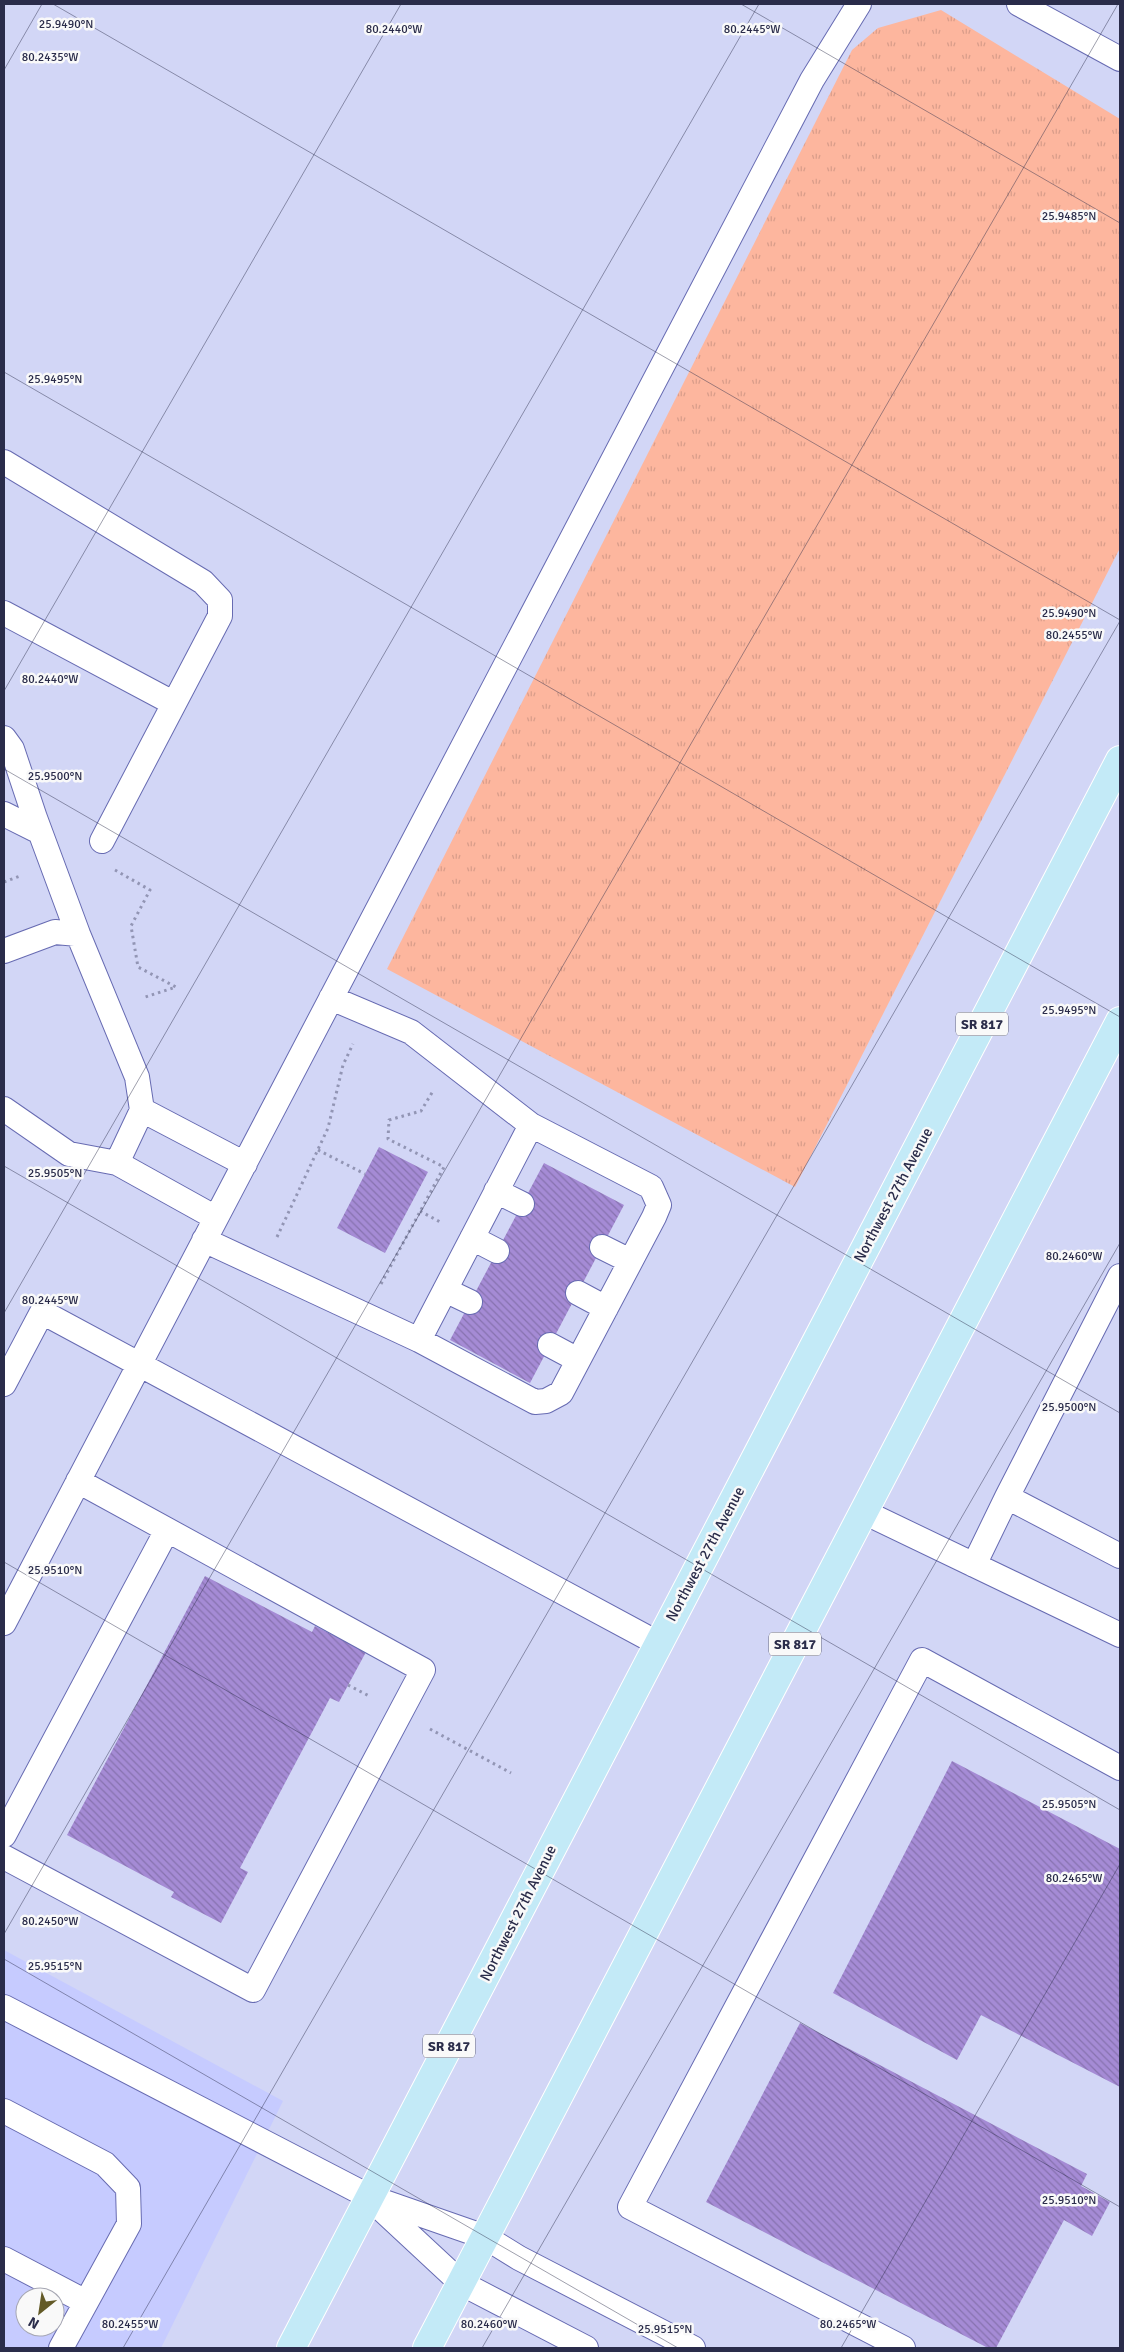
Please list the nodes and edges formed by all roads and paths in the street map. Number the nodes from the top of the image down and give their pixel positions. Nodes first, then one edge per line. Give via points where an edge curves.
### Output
1 (859, 4) edge
2 (1019, 4) edge
3 (1120, 59) edge
4 (4, 462) edge
5 (4, 613) edge
6 (173, 703) junction
7 (4, 738) edge
8 (1120, 760) edge
9 (4, 814) edge
10 (40, 832) junction
11 (102, 841) dead end
12 (108, 866) dead end
13 (78, 934) junction
14 (4, 951) edge
15 (331, 998) junction
16 (133, 1000) dead end
17 (368, 1014) junction
18 (1120, 1021) edge
19 (449, 1062) junction
20 (4, 1109) edge
21 (142, 1110) junction
22 (531, 1125) junction
23 (318, 1150) junction
24 (117, 1163) junction
25 (244, 1164) junction
26 (365, 1174) dead end
27 (496, 1191) junction
28 (522, 1204) dead end
29 (216, 1218) junction
30 (472, 1238) junction
31 (204, 1240) junction
32 (284, 1242) dead end
33 (602, 1247) dead end
34 (497, 1250) dead end
35 (630, 1261) junction
36 (1120, 1276) edge
37 (445, 1290) junction
38 (377, 1291) dead end
39 (578, 1293) dead end
40 (470, 1302) dead end
41 (606, 1308) junction
42 (419, 1340) junction
43 (550, 1345) dead end
44 (578, 1360) junction
45 (139, 1366) junction
46 (4, 1384) edge
47 (78, 1481) junction
48 (1008, 1497) junction
49 (864, 1512) junction
50 (167, 1530) junction
51 (1120, 1556) edge
52 (974, 1564) junction
53 (4, 1623) edge
54 (1120, 1635) edge
55 (659, 1644) junction
56 (348, 1685) dead end
57 (372, 1698) dead end
58 (428, 1728) dead end
59 (1120, 1768) edge
60 (511, 1773) dead end
61 (4, 1835) edge
62 (4, 1857) edge
63 (4, 2007) edge
64 (4, 2111) edge
65 (370, 2197) junction
66 (485, 2237) junction
67 (4, 2259) edge
68 (461, 2283) junction
69 (86, 2302) junction
70 (575, 2346) edge
71 (61, 2348) edge
72 (291, 2348) edge
73 (427, 2348) edge
74 (693, 2348) edge
75 (903, 2348) edge

1 - 15 lane via 812,80
2 - 3 lane
4 - 6 lane via 203,582 220,600 220,616
5 - 6 lane
6 - 11 lane
7 - 10 lane via 12,749
8 - 55 main road, Northwest 27th Avenue / SR 817
9 - 10 lane
10 - 13 lane
12 - 16 path via 150,890 131,926 138,967 176,986
13 - 14 lane via 55,932
13 - 21 lane via 137,1077
15 - 17 lane
15 - 25 lane
17 - 19 lane via 411,1032
17 - 23 path via 343,1064 328,1128
18 - 49 main road, SR 817
19 - 22 lane
19 - 38 path via 421,1111 389,1120 388,1139 444,1167
20 - 24 lane via 69,1154
21 - 24 lane
21 - 25 lane
22 - 27 lane
22 - 35 lane via 650,1186 659,1205
23 - 26 path
23 - 32 path via 276,1238
24 - 29 lane
25 - 29 lane
27 - 28 lane
27 - 30 lane
29 - 31 lane
30 - 34 lane
30 - 37 lane
31 - 42 lane
31 - 45 lane
33 - 35 lane
35 - 41 lane
36 - 48 lane
37 - 40 lane
37 - 42 lane
39 - 41 lane
41 - 44 lane
42 - 44 lane via 535,1402 546,1402 561,1393
43 - 44 lane
45 - 46 lane via 42,1312
45 - 47 lane
45 - 55 lane
47 - 50 lane
47 - 53 lane
48 - 51 lane
48 - 52 lane
49 - 52 lane
49 - 66 main road, SR 817
50 - 61 lane
50 - 62 lane via 423,1670 254,1990
52 - 54 lane
55 - 65 main road, Northwest 27th Avenue / SR 817
56 - 57 path
58 - 60 path
59 - 75 lane via 922,1660 630,2207
63 - 65 lane
64 - 69 lane via 105,2164 128,2188 129,2224
65 - 66 lane
65 - 68 lane
65 - 72 main road, Northwest 27th Avenue / SR 817
66 - 68 main road, SR 817
66 - 74 lane via 519,2258
67 - 69 lane
68 - 70 lane
68 - 73 main road, SR 817
69 - 71 lane

